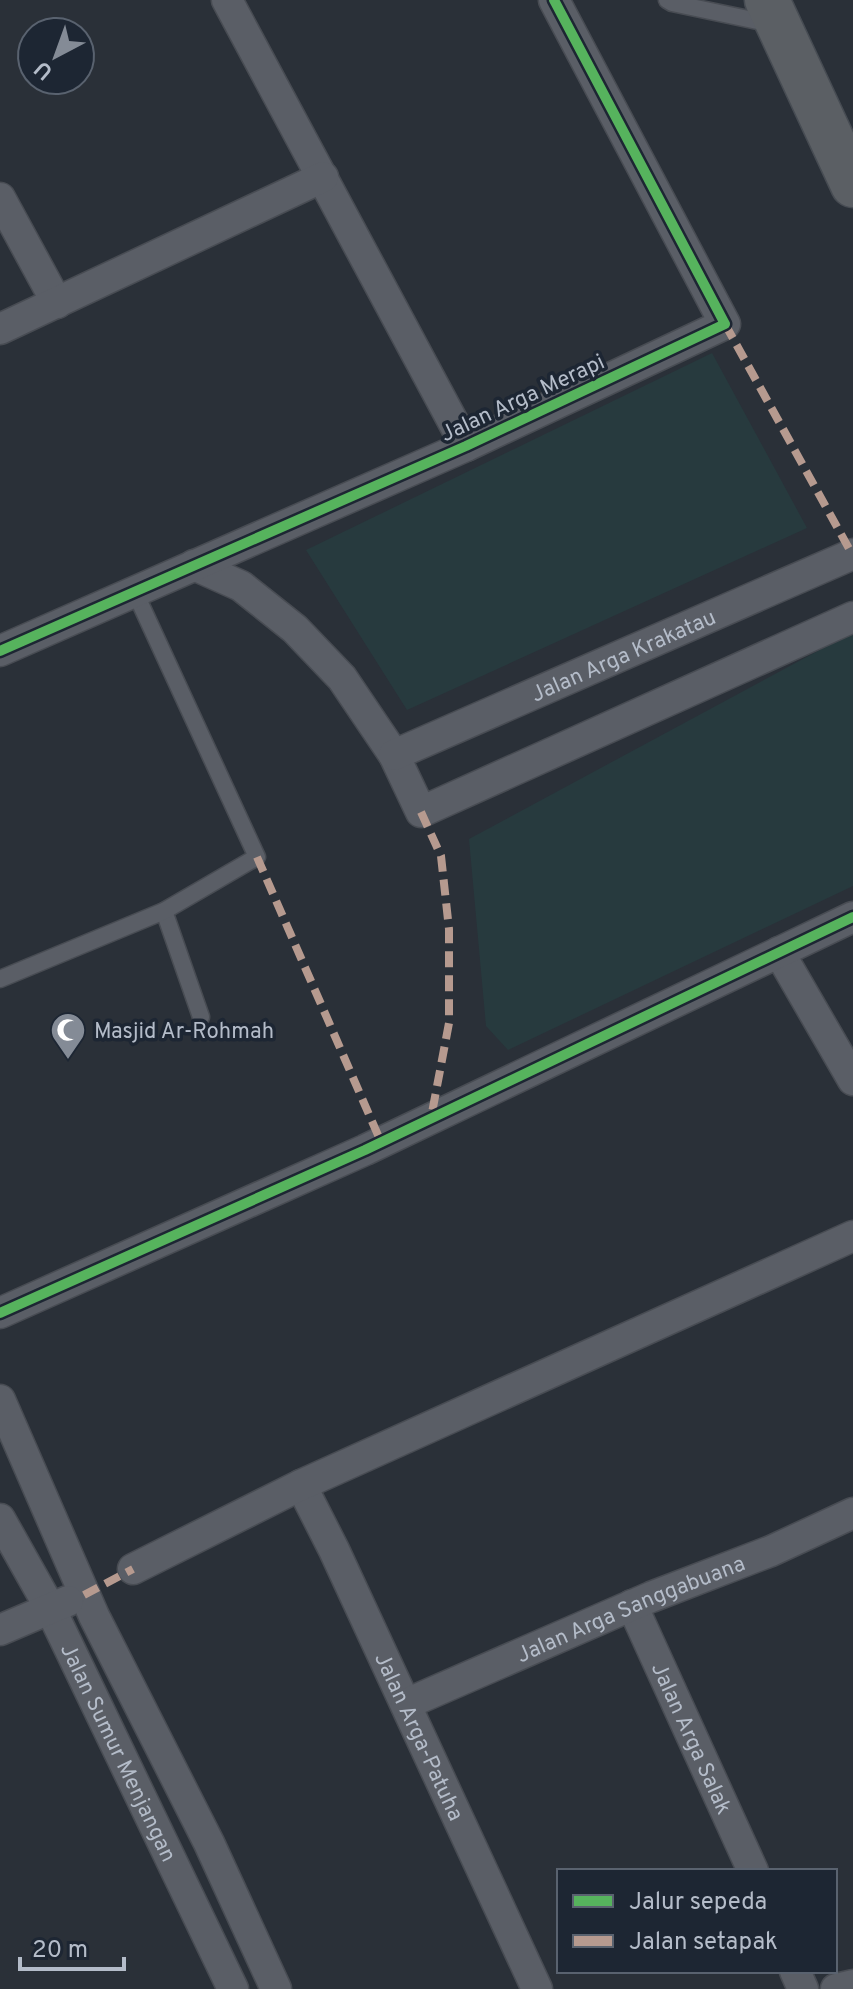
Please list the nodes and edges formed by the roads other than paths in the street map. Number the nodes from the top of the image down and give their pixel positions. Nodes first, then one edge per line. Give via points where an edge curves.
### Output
1 (227, 0) edge
2 (554, 0) edge
3 (667, 0) edge
4 (772, 12) edge
5 (323, 177) junction
6 (853, 185) edge
7 (0, 198) edge
8 (57, 303) junction
9 (0, 329) edge
10 (466, 446) junction
11 (853, 555) edge
12 (194, 565) junction
13 (134, 590) junction
14 (853, 617) edge
15 (0, 651) edge
16 (394, 755) junction
17 (164, 911) junction
18 (853, 917) edge
19 (779, 952) junction
20 (0, 979) edge
21 (201, 1017) dead end
22 (853, 1080) edge
23 (853, 1236) edge
24 (0, 1313) edge
25 (0, 1400) edge
26 (301, 1485) junction
27 (853, 1513) edge
28 (0, 1519) edge
29 (133, 1569) dead end
30 (84, 1595) junction
31 (632, 1605) junction
32 (50, 1608) junction
33 (0, 1630) edge
34 (406, 1704) junction
35 (752, 1869) edge
36 (853, 1985) edge
37 (233, 1989) edge
38 (276, 1989) edge
39 (537, 1989) edge
40 (836, 1989) edge

1 - 5 street
2 - 10 street, Jalan Arga Merapi via 725,324
3 - 4 lane
4 - 6 highway
5 - 8 street
5 - 10 street
7 - 8 street
8 - 9 street
10 - 12 street, Jalan Arga Merapi
11 - 16 street, Jalan Arga Krakatau
12 - 13 street, Jalan Arga Merapi
12 - 16 street via 241,586 295,629 342,678
13 - 15 street, Jalan Arga Merapi
13 - 17 lane via 257,857
14 - 16 street via 421,812
17 - 20 lane
17 - 21 lane
18 - 19 street
19 - 22 street
19 - 24 street via 365,1150
23 - 26 street
25 - 30 street
26 - 29 street
26 - 34 street, Jalan Arga-Patuha
27 - 31 street, Jalan Arga Sanggabuana
28 - 32 street, Jalan Sumur Menjangan
30 - 32 street
30 - 38 street
31 - 34 street, Jalan Arga Sanggabuana
31 - 35 street, Jalan Arga Salak
32 - 33 street
32 - 37 street, Jalan Sumur Menjangan
34 - 39 street, Jalan Arga-Patuha
36 - 40 street

